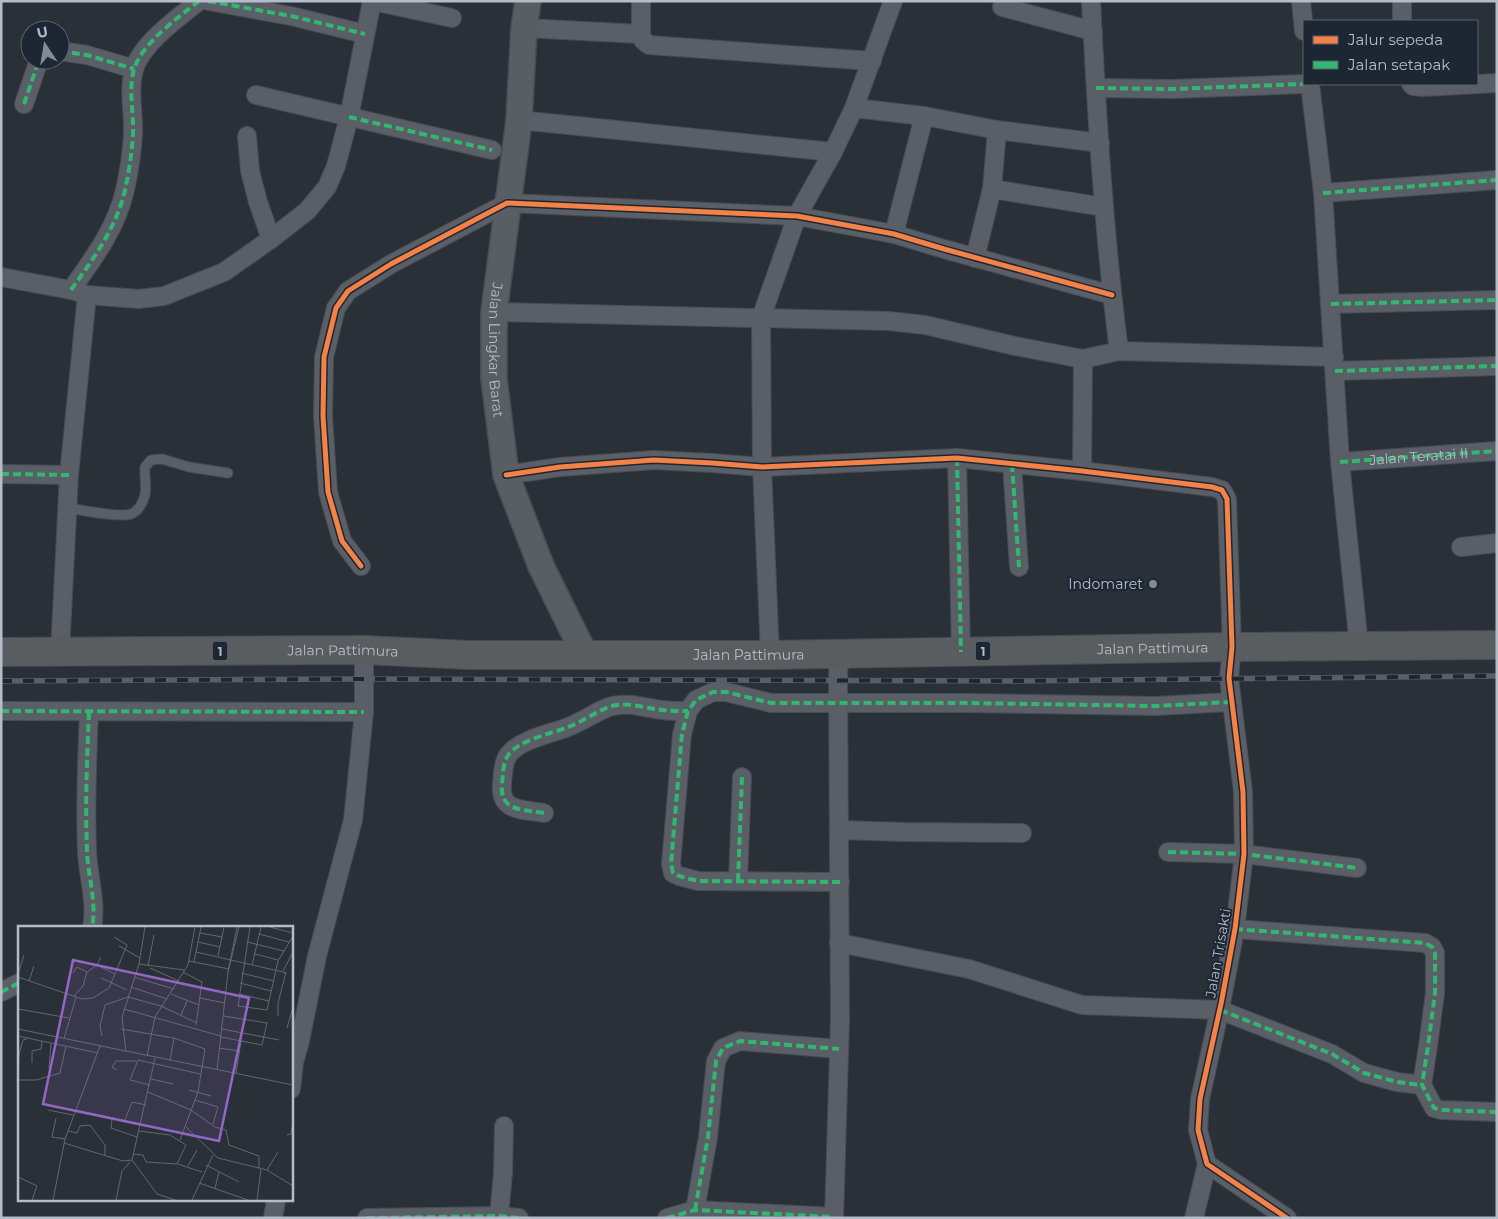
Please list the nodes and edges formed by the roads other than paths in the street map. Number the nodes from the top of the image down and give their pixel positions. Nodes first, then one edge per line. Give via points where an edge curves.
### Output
1 (199, 1) edge
2 (208, 1) edge
3 (372, 1) edge
4 (528, 1) edge
5 (641, 1) edge
6 (893, 1) edge
7 (1091, 1) edge
8 (1301, 1) edge
9 (1402, 1) edge
10 (1002, 7) dead end
11 (452, 18) dead end
12 (1402, 20) edge
13 (1303, 21) edge
14 (524, 28) junction
15 (1093, 31) junction
16 (365, 34) junction
17 (641, 34) junction
18 (70, 52) edge
19 (872, 61) junction
20 (134, 68) junction
21 (36, 70) edge
22 (1497, 83) edge
23 (1303, 84) edge
24 (1478, 84) edge
25 (1310, 85) edge
26 (1415, 85) edge
27 (1460, 85) edge
28 (1096, 88) junction
29 (256, 95) dead end
30 (24, 104) dead end
31 (854, 108) junction
32 (924, 116) junction
33 (349, 117) junction
34 (519, 120) junction
35 (997, 130) junction
36 (247, 136) dead end
37 (1100, 143) junction
38 (492, 150) dead end
39 (833, 152) junction
40 (1497, 180) edge
41 (992, 190) junction
42 (1323, 193) junction
43 (507, 203) junction
44 (1104, 207) junction
45 (797, 216) junction
46 (894, 234) junction
47 (271, 239) junction
48 (975, 258) junction
49 (1, 277) edge
50 (79, 293) junction
51 (1112, 295) junction
52 (1497, 300) edge
53 (1331, 304) junction
54 (494, 312) junction
55 (761, 318) junction
56 (1119, 351) junction
57 (1083, 359) junction
58 (1334, 364) junction
59 (1497, 366) edge
60 (1497, 452) edge
61 (957, 458) junction
62 (1340, 462) junction
63 (1012, 464) junction
64 (762, 467) junction
65 (1082, 471) junction
66 (228, 473) dead end
67 (1, 474) edge
68 (69, 475) junction
69 (506, 475) junction
70 (68, 508) junction
71 (1497, 543) edge
72 (1461, 547) dead end
73 (361, 566) dead end
74 (1019, 567) dead end
75 (1497, 645) edge
76 (1359, 646) junction
77 (1232, 647) junction
78 (364, 650) junction
79 (1, 652) edge
80 (60, 652) junction
81 (961, 652) junction
82 (584, 653) junction
83 (770, 654) junction
84 (839, 654) junction
85 (1231, 702) junction
86 (838, 704) junction
87 (1, 711) edge
88 (688, 711) junction
89 (89, 712) junction
90 (364, 712) junction
91 (742, 777) dead end
92 (544, 813) dead end
93 (839, 830) junction
94 (1022, 833) dead end
95 (1168, 852) dead end
96 (1244, 854) junction
97 (1357, 868) dead end
98 (738, 882) junction
99 (840, 882) junction
100 (92, 926) edge
101 (1235, 929) junction
102 (839, 943) junction
103 (18, 984) edge
104 (1, 992) edge
105 (1220, 1010) junction
106 (839, 1049) junction
107 (292, 1080) edge
108 (1422, 1085) junction
109 (1497, 1112) edge
110 (504, 1126) dead end
111 (1204, 1173) junction
112 (276, 1202) edge
113 (695, 1210) junction
114 (499, 1216) junction
115 (834, 1217) edge
116 (273, 1218) edge
117 (367, 1218) edge
118 (519, 1218) edge
119 (667, 1218) edge
120 (1194, 1218) edge
121 (1287, 1218) edge

1 - 20 street via 166,26
2 - 16 street
3 - 11 street
3 - 16 street
4 - 14 street, Jalan Lingkar Barat
5 - 17 street
6 - 19 street
7 - 15 street
8 - 13 street
9 - 12 street
10 - 15 street
14 - 17 street
14 - 34 street, Jalan Lingkar Barat
15 - 28 street
16 - 33 street
17 - 19 street via 649,45
18 - 20 street
19 - 31 street
20 - 50 street via 131,161 125,192 114,224
21 - 30 street
22 - 24 street
23 - 28 street
25 - 42 street
26 - 27 street
28 - 37 street
29 - 33 street
31 - 32 street
31 - 39 street
32 - 35 street
32 - 46 street
33 - 38 street
33 - 47 street via 327,187 307,211
34 - 39 street
34 - 43 street, Jalan Lingkar Barat
35 - 37 street
35 - 41 street
36 - 47 street via 250,171
37 - 44 street
39 - 45 street
40 - 42 street
41 - 44 street
41 - 48 street
42 - 53 street
43 - 45 street
43 - 54 street, Jalan Lingkar Barat
43 - 73 street via 391,264 348,291 336,308 324,357 323,416 328,492 342,541
44 - 51 street
45 - 46 street
45 - 55 street
46 - 48 street
47 - 50 street via 224,272 164,296 139,299
48 - 51 street
49 - 50 street
50 - 68 street
51 - 56 street
52 - 53 street
53 - 58 street
54 - 55 street
54 - 69 street, Jalan Lingkar Barat via 494,379
55 - 57 street via 925,325
55 - 64 street
56 - 57 street
56 - 58 street
57 - 65 street
58 - 59 street
58 - 62 street
60 - 62 street, Jalan Teratai II
61 - 63 street
61 - 64 street
61 - 81 street
62 - 76 street
63 - 65 street
63 - 74 street
64 - 69 street via 654,460 560,467
64 - 83 street
65 - 77 street, Jalan Trisakti via 1222,490 1227,499
66 - 70 lane via 162,459 151,460 145,467 146,482 140,507 131,514
67 - 68 street
68 - 70 street
69 - 82 street, Jalan Lingkar Barat via 541,566
70 - 80 street
71 - 72 street
75 - 76 highway, Jalan Pattimura / 1
76 - 77 highway, Jalan Pattimura / 1
77 - 81 highway, Jalan Pattimura / 1
77 - 85 street, Jalan Trisakti
78 - 80 highway, Jalan Pattimura / 1
78 - 82 highway, Jalan Pattimura / 1 via 438,654
78 - 90 street
79 - 80 highway, Jalan Pattimura / 1
81 - 84 highway, Jalan Pattimura / 1
82 - 83 highway, Jalan Pattimura / 1
83 - 84 highway, Jalan Pattimura / 1
84 - 86 street
85 - 86 street via 1155,706
85 - 96 street, Jalan Trisakti via 1243,792
86 - 88 street via 771,703 714,692 696,700
86 - 93 street
87 - 89 street
88 - 92 street via 623,705 610,707 569,727 525,742 509,754 504,766 502,799 506,804
88 - 98 street via 682,734 671,864 673,872 698,881
89 - 90 street
89 - 100 street via 85,810 94,900
90 - 107 street via 353,820 317,956
91 - 98 street
93 - 94 street
93 - 99 street
95 - 96 street
96 - 97 street
96 - 101 street, Jalan Trisakti
98 - 99 street
99 - 102 street
101 - 105 street, Jalan Trisakti
101 - 108 street via 1425,943 1432,947 1435,953 1435,993
102 - 105 street via 969,969 1082,1005
102 - 106 street
103 - 104 street
105 - 108 street via 1332,1054 1364,1073
105 - 111 street, Jalan Trisakti via 1200,1099 1198,1130
106 - 113 street via 740,1041 723,1048 716,1062 708,1137
106 - 115 street
108 - 109 street via 1434,1108
110 - 114 street
111 - 120 street
111 - 121 street
112 - 116 street
113 - 115 street
113 - 119 street
114 - 117 street
114 - 118 street

